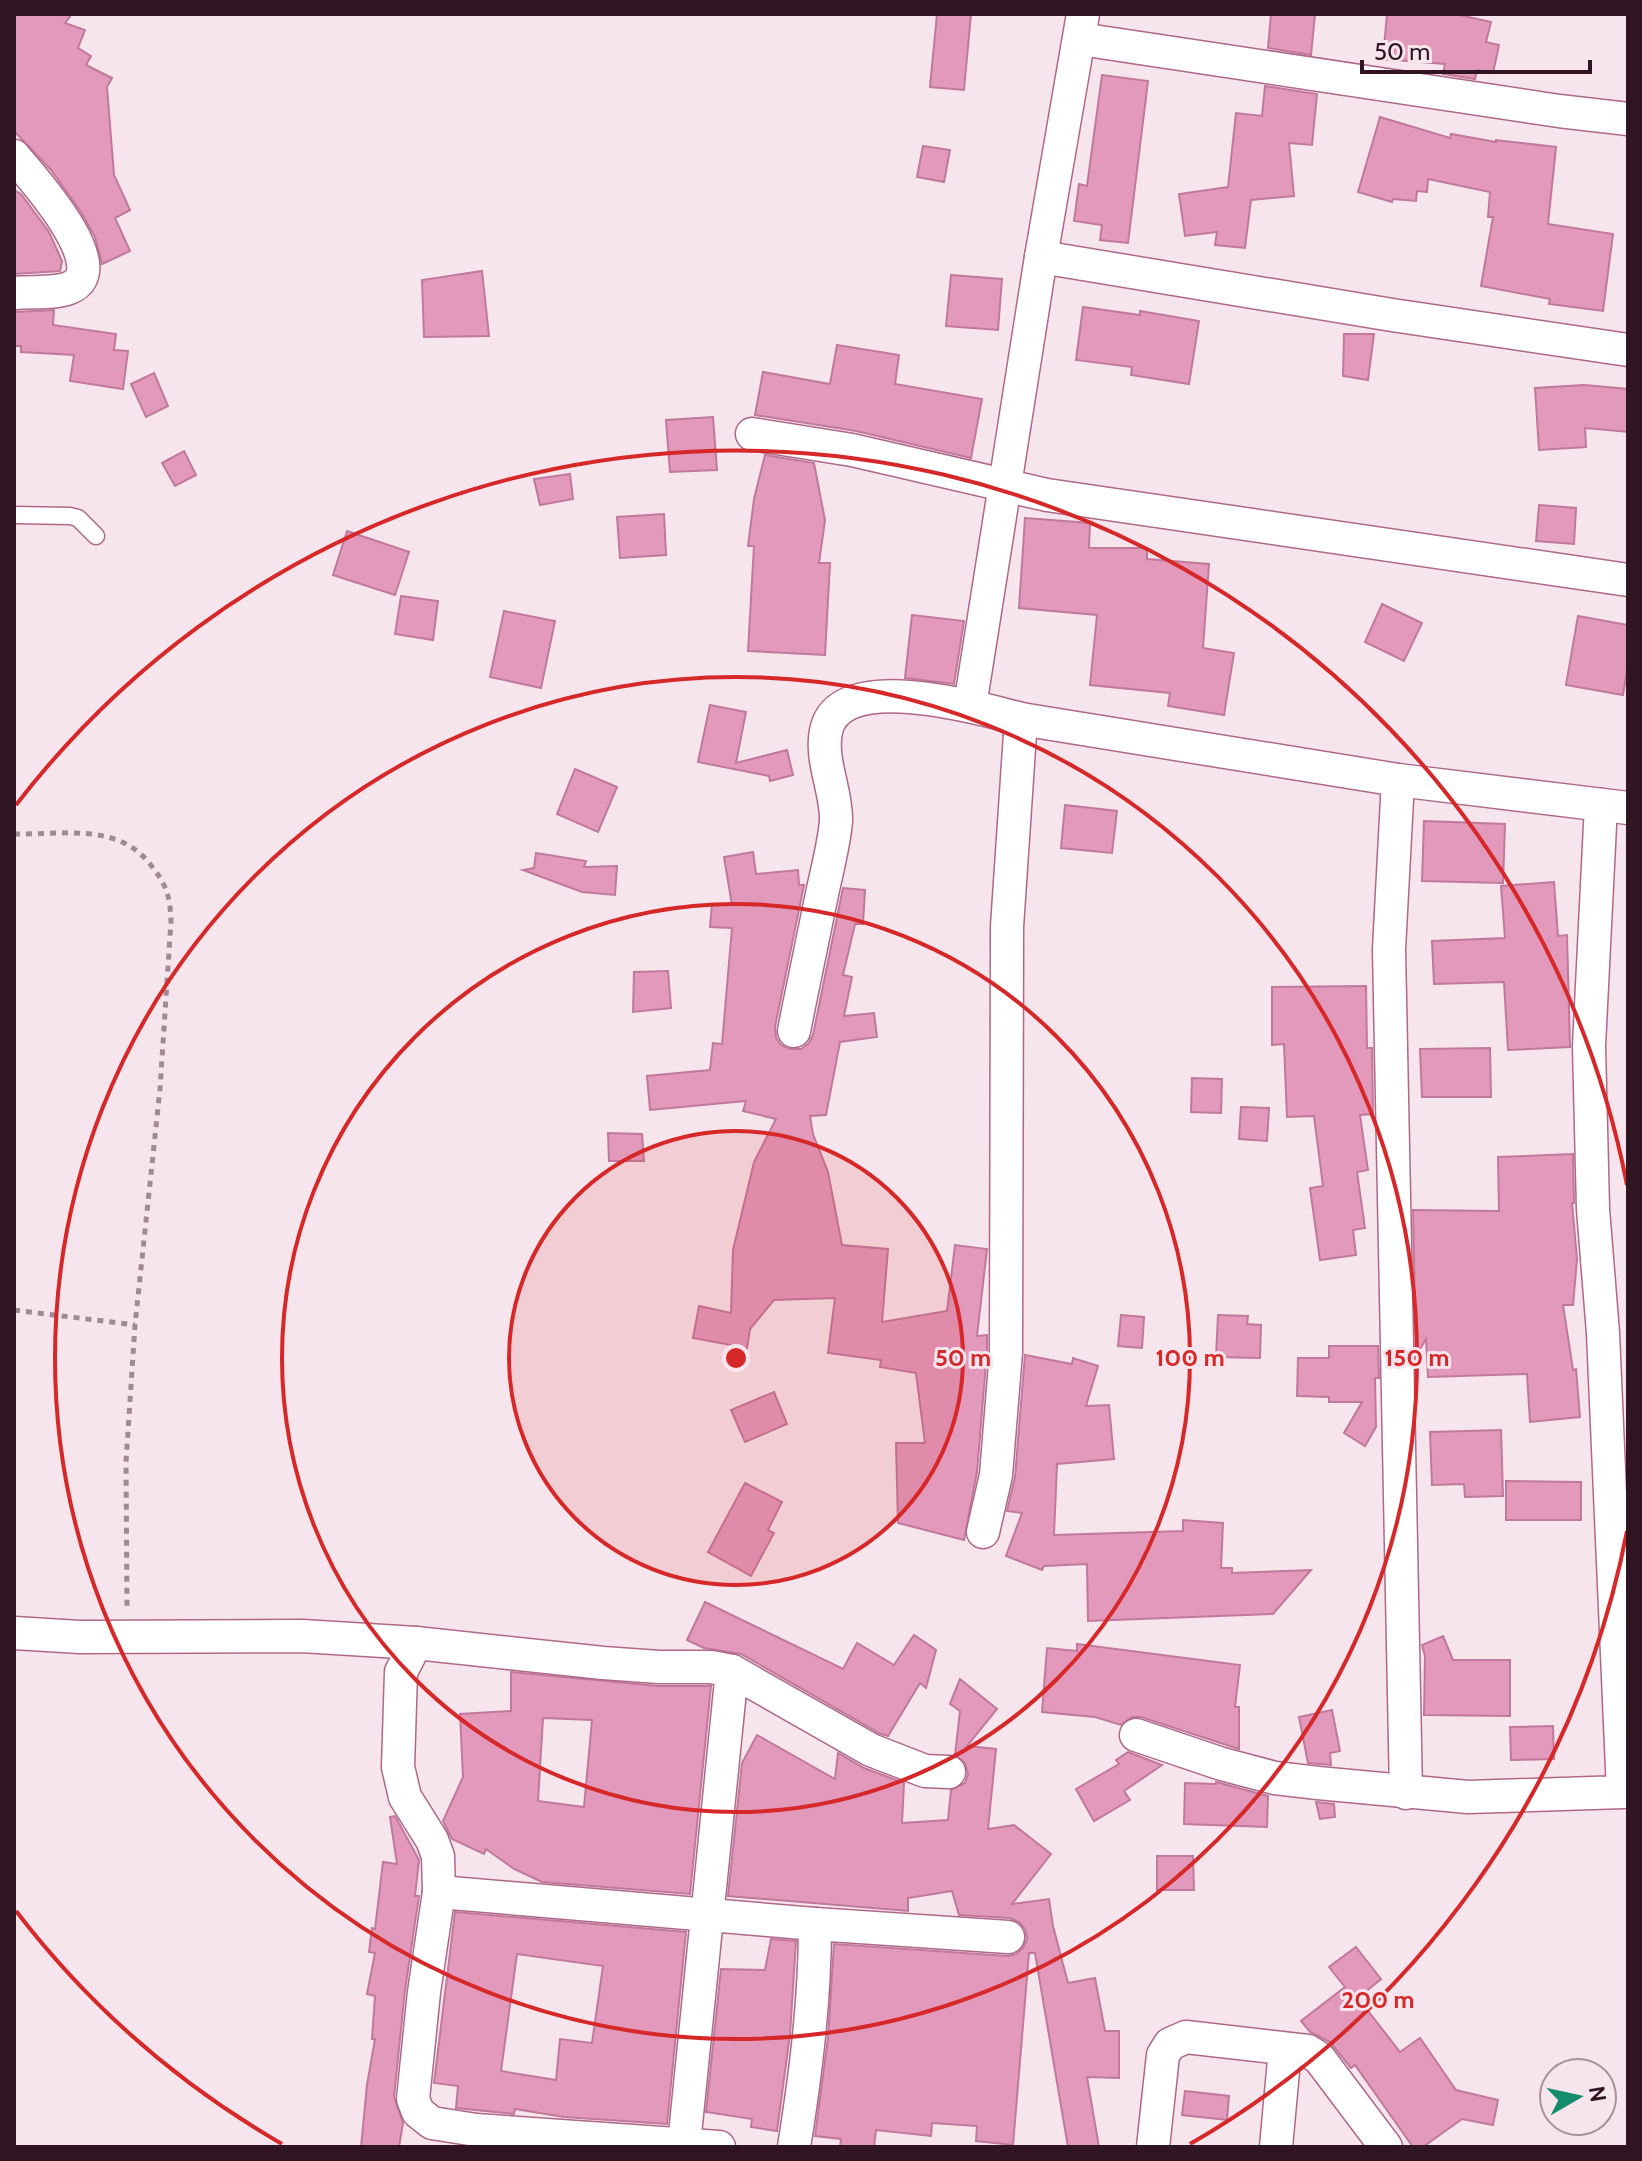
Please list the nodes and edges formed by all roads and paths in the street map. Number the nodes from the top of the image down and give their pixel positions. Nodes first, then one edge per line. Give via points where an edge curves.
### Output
1 (1082, 27) edge
2 (1628, 119) edge
3 (14, 156) edge
4 (1041, 257) junction
5 (14, 293) edge
6 (1628, 350) edge
7 (752, 434) dead end
8 (1006, 487) junction
9 (14, 515) edge
10 (96, 536) dead end
11 (1628, 580) edge
12 (970, 706) junction
13 (1021, 719) junction
14 (1398, 780) junction
15 (1615, 807) edge
16 (14, 834) edge
17 (794, 1031) dead end
18 (14, 1310) edge
19 (135, 1325) junction
20 (983, 1532) dead end
21 (14, 1633) edge
22 (127, 1635) junction
23 (416, 1643) junction
24 (732, 1671) junction
25 (1136, 1735) dead end
26 (949, 1772) dead end
27 (1625, 1792) edge
28 (1406, 1793) junction
29 (439, 1892) junction
30 (707, 1915) junction
31 (815, 1924) junction
32 (1008, 1937) dead end
33 (1285, 2049) junction
34 (684, 2144) junction
35 (719, 2147) edge
36 (794, 2147) edge
37 (1153, 2147) edge
38 (1276, 2147) edge
39 (1386, 2147) edge

1 - 2 street via 1544,109
1 - 4 street
3 - 5 street via 51,198 84,260 83,274 68,289
4 - 6 street
4 - 8 street
7 - 8 street via 852,450
8 - 11 street
8 - 12 street
9 - 10 lane via 78,518
12 - 13 street
12 - 17 street via 901,696 854,700 832,714 825,748 836,819
13 - 14 street
13 - 20 street via 1007,927 1006,1352 996,1475
14 - 15 street
14 - 28 street via 1389,949
15 - 27 street via 1590,1061 1593,1209
16 - 19 path via 100,834 125,841 147,860 170,897 160,1089
18 - 19 path
19 - 22 path via 126,1462
21 - 22 street
22 - 23 street
23 - 24 street
23 - 29 street via 401,1672 398,1767 405,1797 438,1856
24 - 26 street via 871,1750 925,1771
24 - 30 street
25 - 28 street via 1275,1778
27 - 28 street via 1468,1797
29 - 30 street
29 - 34 street via 413,2099 418,2112 432,2123 476,2130
30 - 31 street
30 - 34 street
31 - 32 street
31 - 36 street via 810,2047
33 - 37 street via 1186,2037 1170,2044 1163,2055
33 - 38 street
33 - 39 street via 1319,2058
34 - 35 street

